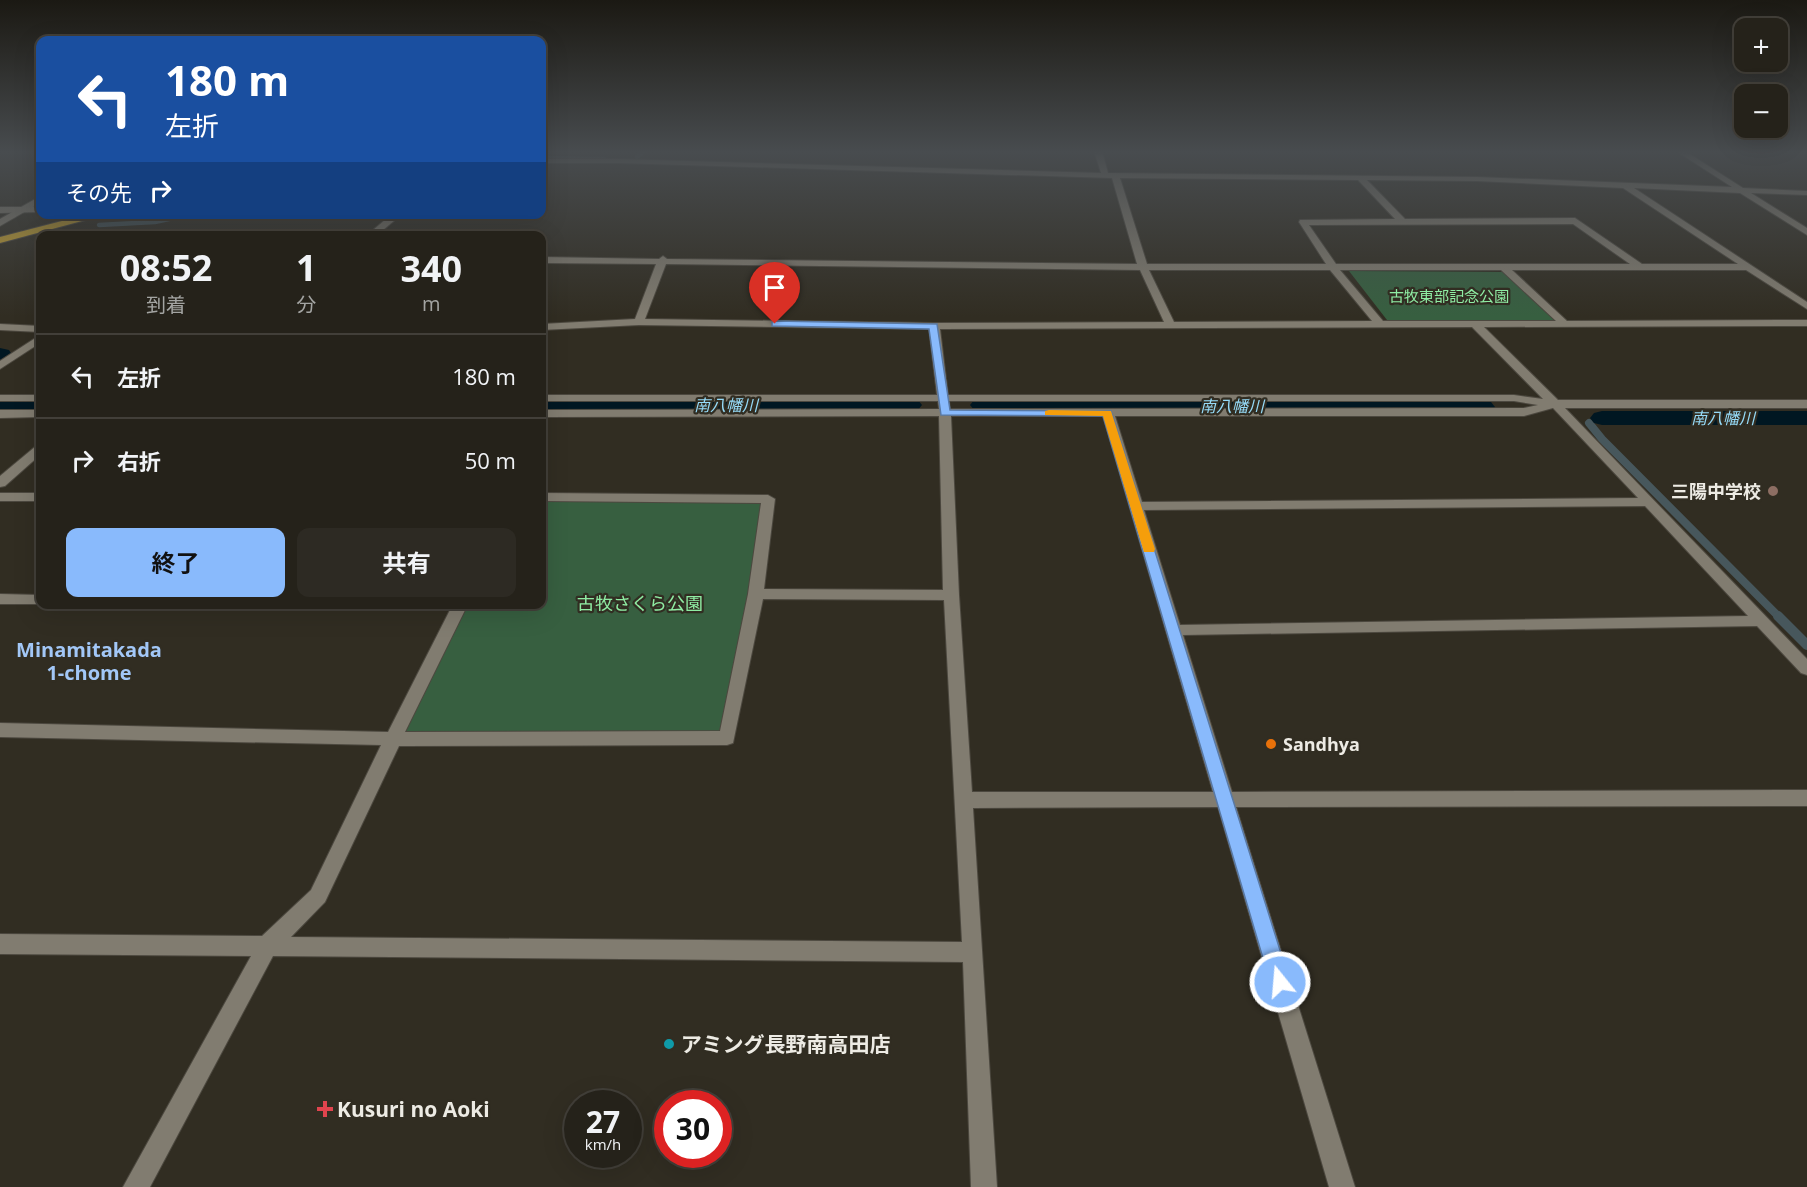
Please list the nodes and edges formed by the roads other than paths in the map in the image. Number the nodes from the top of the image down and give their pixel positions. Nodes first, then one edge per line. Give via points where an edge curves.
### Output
1 (29, 206) edge
2 (1124, 206) edge
3 (1388, 206) edge
4 (1657, 206) edge
5 (1767, 206) edge
6 (0, 210) edge
7 (23, 210) junction
8 (36, 210) edge
9 (86, 219) edge
10 (392, 219) edge
11 (1403, 222) junction
12 (0, 223) edge
13 (36, 231) edge
14 (37, 231) edge
15 (376, 231) edge
16 (1807, 232) edge
17 (0, 240) edge
18 (546, 260) edge
19 (663, 260) junction
20 (1143, 267) junction
21 (1333, 267) junction
22 (1503, 267) junction
23 (1640, 267) junction
24 (1749, 267) junction
25 (1787, 292) junction
26 (1807, 293) edge
27 (1807, 306) edge
28 (639, 322) junction
29 (1807, 323) edge
30 (1380, 324) junction
31 (1475, 324) junction
32 (1565, 324) junction
33 (1170, 325) junction
34 (934, 326) junction
35 (0, 327) edge
36 (546, 327) edge
37 (36, 329) edge
38 (36, 341) edge
39 (0, 366) edge
40 (0, 398) edge
41 (36, 398) edge
42 (546, 398) edge
43 (944, 398) junction
44 (1557, 404) junction
45 (1807, 404) edge
46 (945, 413) junction
47 (1108, 413) junction
48 (0, 414) edge
49 (36, 414) edge
50 (546, 414) edge
51 (36, 452) edge
52 (0, 483) edge
53 (0, 497) edge
54 (36, 497) edge
55 (546, 497) edge
56 (1647, 502) junction
57 (1136, 506) junction
58 (756, 594) junction
59 (951, 595) junction
60 (0, 599) edge
61 (36, 600) edge
62 (458, 609) edge
63 (1760, 621) junction
64 (1174, 630) junction
65 (1807, 669) edge
66 (0, 730) edge
67 (393, 739) junction
68 (1807, 798) edge
69 (962, 800) junction
70 (1225, 801) junction
71 (0, 944) edge
72 (268, 945) junction
73 (972, 952) junction
74 (136, 1187) edge
75 (984, 1187) edge
76 (1342, 1187) edge

1 - 7 street
2 - 20 street
3 - 11 street
4 - 24 street
5 - 16 street
6 - 7 street
7 - 8 street
7 - 12 street
9 - 14 highway
10 - 15 street
11 - 21 street via 1303,222
11 - 23 street via 1575,221
13 - 17 highway
18 - 19 street
19 - 20 street
19 - 28 street
20 - 21 street
20 - 33 street
21 - 22 street
21 - 30 street
22 - 23 street
22 - 32 street
23 - 24 street
24 - 25 street
25 - 26 street
25 - 27 street
28 - 34 street
28 - 36 street
29 - 32 street
30 - 31 street
30 - 33 street
31 - 32 street
31 - 44 street
33 - 34 street
34 - 43 street
35 - 37 street
38 - 39 street
40 - 41 street
42 - 43 street
43 - 44 street via 1514,398
43 - 46 street
44 - 45 street
44 - 47 street via 1524,412
44 - 56 street
46 - 47 street
46 - 50 street
46 - 59 street
47 - 57 street
48 - 49 street
51 - 52 street
53 - 54 street
55 - 58 street via 768,499
56 - 57 street
56 - 63 street
57 - 64 street
58 - 59 street
58 - 67 street via 727,738
59 - 69 street
60 - 61 street
62 - 67 street
63 - 64 street
63 - 65 street
64 - 70 street
66 - 67 street
67 - 72 street via 318,896
68 - 70 street
69 - 70 street
69 - 73 street
70 - 76 street
71 - 72 street
72 - 73 street
72 - 74 street
73 - 75 street

